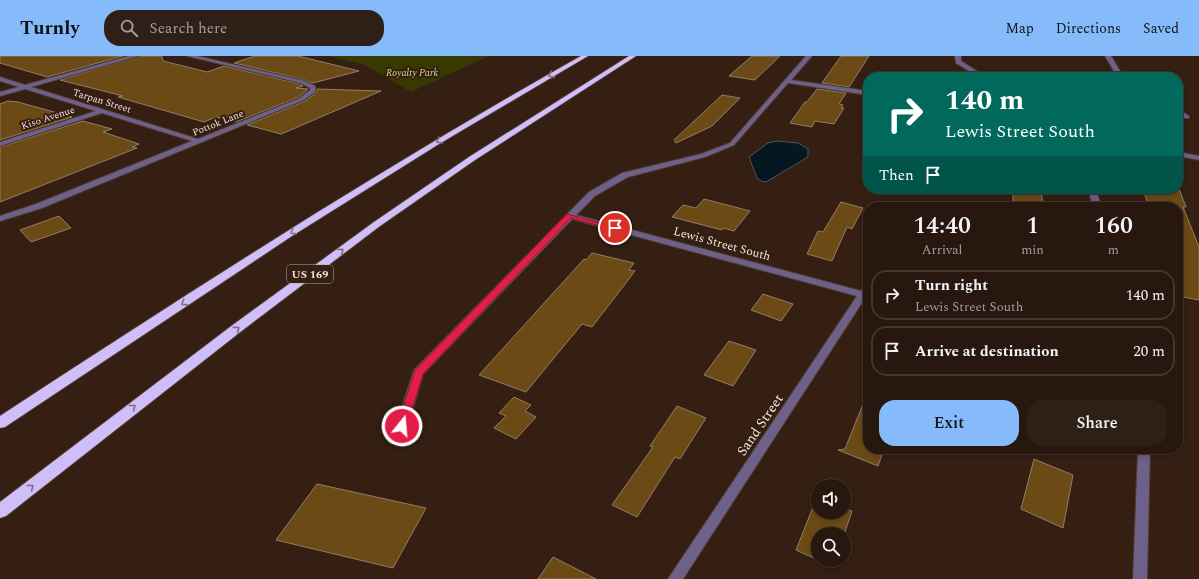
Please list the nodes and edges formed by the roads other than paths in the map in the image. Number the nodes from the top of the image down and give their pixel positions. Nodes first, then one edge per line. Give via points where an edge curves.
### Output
1 (135, 56) edge
2 (190, 56) edge
3 (585, 56) edge
4 (633, 56) edge
5 (809, 56) edge
6 (958, 56) edge
7 (1108, 56) edge
8 (975, 72) edge
9 (1117, 72) edge
10 (0, 79) edge
11 (787, 82) junction
12 (24, 87) junction
13 (863, 92) edge
14 (0, 94) edge
15 (102, 111) junction
16 (1183, 114) edge
17 (1187, 117) dead end
18 (198, 141) junction
19 (0, 144) edge
20 (1183, 155) edge
21 (1199, 158) edge
22 (570, 216) junction
23 (3, 218) edge
24 (863, 292) edge
25 (863, 299) edge
26 (0, 423) edge
27 (402, 426) dead end
28 (1144, 454) edge
29 (0, 511) edge
30 (675, 579) edge
31 (1140, 579) edge

1 - 12 street
2 - 18 street, Pottok Lane via 299,81 313,88 313,91 302,99
3 -> 26 highway via 398,166
29 -> 4 highway, US 169 via 167,381 378,223 512,132
5 - 11 street
6 - 8 street via 958,62
7 - 9 street
10 - 12 street, Tarpan Street
11 - 13 street
11 - 22 street via 732,144 703,156 625,175 592,194
12 - 14 street
12 - 15 street, Tarpan Street
15 - 18 street, Tarpan Street
15 - 19 street, Kiso Avenue
16 - 17 street
18 - 23 street, Pottok Lane via 39,206
20 - 21 street
22 - 24 street, Lewis Street South
22 - 27 street via 418,373
25 - 30 street, Sand Street
28 - 31 street

